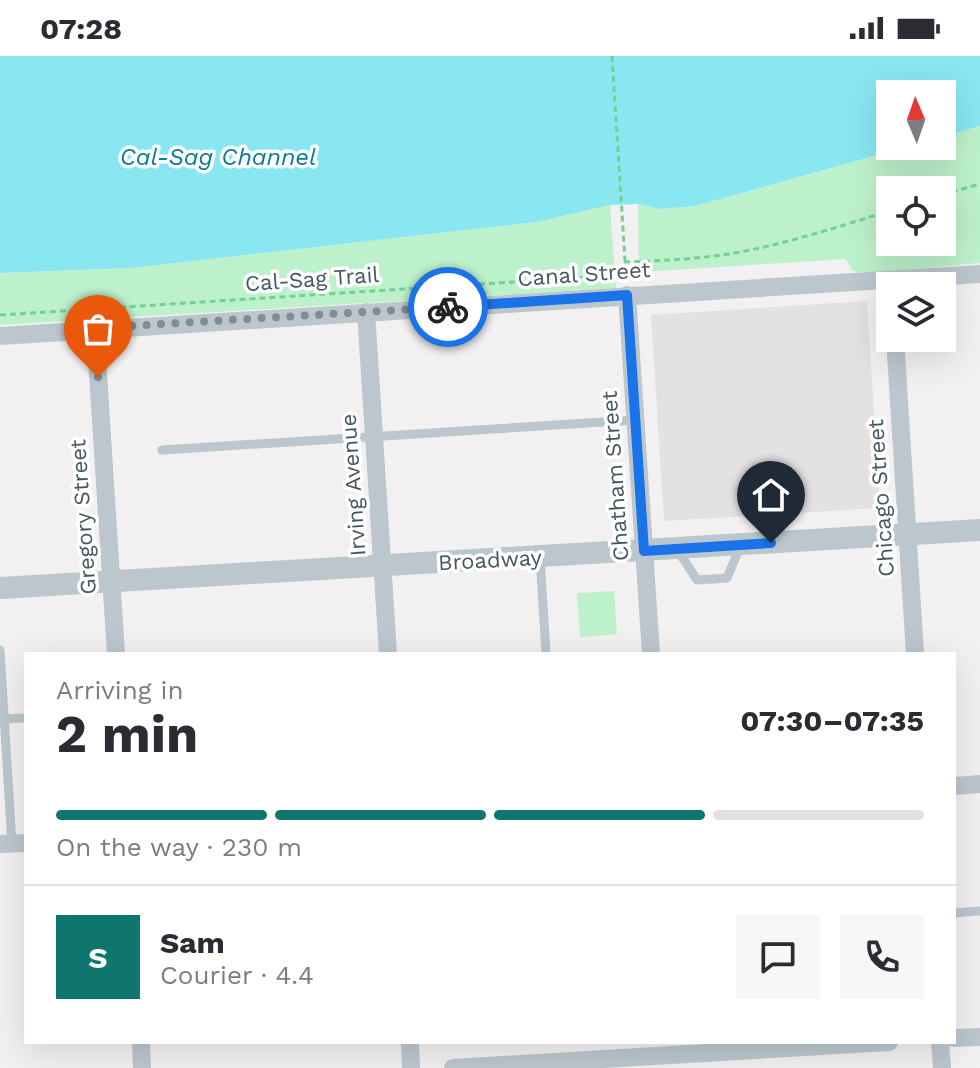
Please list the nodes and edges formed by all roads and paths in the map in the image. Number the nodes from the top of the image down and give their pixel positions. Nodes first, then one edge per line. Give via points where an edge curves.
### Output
1 (612, 56) edge
2 (980, 184) edge
3 (956, 191) edge
4 (876, 215) edge
5 (624, 262) junction
6 (637, 274) dead end
7 (980, 274) edge
8 (626, 276) junction
9 (956, 276) edge
10 (876, 284) edge
11 (627, 295) junction
12 (366, 312) junction
13 (0, 315) edge
14 (95, 328) junction
15 (0, 336) edge
16 (896, 352) edge
17 (635, 420) junction
18 (374, 436) junction
19 (162, 450) dead end
20 (980, 530) edge
21 (906, 534) junction
22 (741, 544) junction
23 (677, 549) junction
24 (644, 551) junction
25 (540, 557) junction
26 (382, 566) junction
27 (112, 583) junction
28 (0, 588) edge
29 (0, 650) edge
30 (116, 652) edge
31 (388, 652) edge
32 (546, 652) edge
33 (651, 652) edge
34 (915, 652) edge
35 (24, 718) edge
36 (4, 719) junction
37 (980, 784) edge
38 (956, 786) edge
39 (13, 844) edge
40 (980, 911) edge
41 (956, 913) edge
42 (980, 1037) edge
43 (956, 1038) edge
44 (141, 1044) edge
45 (410, 1044) edge
46 (856, 1044) edge
47 (940, 1044) edge
48 (677, 1055) edge
49 (142, 1068) edge
50 (411, 1068) edge
51 (453, 1068) edge
52 (942, 1068) edge

1 - 5 path
2 - 3 path
4 - 5 path via 732,254
5 - 8 path
6 - 8 path, Cal-Sag Trail
7 - 9 street, Canal Street
8 - 13 path, Cal-Sag Trail
10 - 11 street, Canal Street
11 - 12 street, Canal Street
11 - 17 street, Chatham Street
12 - 14 street, Canal Street
12 - 18 street, Irving Avenue
14 - 15 street, Canal Street
14 - 27 street, Gregory Street
16 - 21 street, Chicago Street
17 - 18 lane
17 - 24 street, Chatham Street
18 - 19 lane
18 - 26 street, Irving Avenue
20 - 21 street, Broadway
21 - 22 street, Broadway
21 - 34 street, Chicago Street
22 - 23 street, Broadway
22 - 23 lane via 727,578 697,580
23 - 24 street, Broadway
24 - 25 street, Broadway
24 - 33 street, Chatham Street
25 - 26 street, Broadway
25 - 32 lane
26 - 27 street, Broadway
26 - 31 street, Irving Avenue
27 - 28 street, Broadway
27 - 30 street, Gregory Street
29 - 36 lane
35 - 36 lane
36 - 39 lane
37 - 38 street
40 - 41 lane
42 - 43 street
44 - 49 street
45 - 50 street
46 - 48 street
47 - 52 street
48 - 51 street

